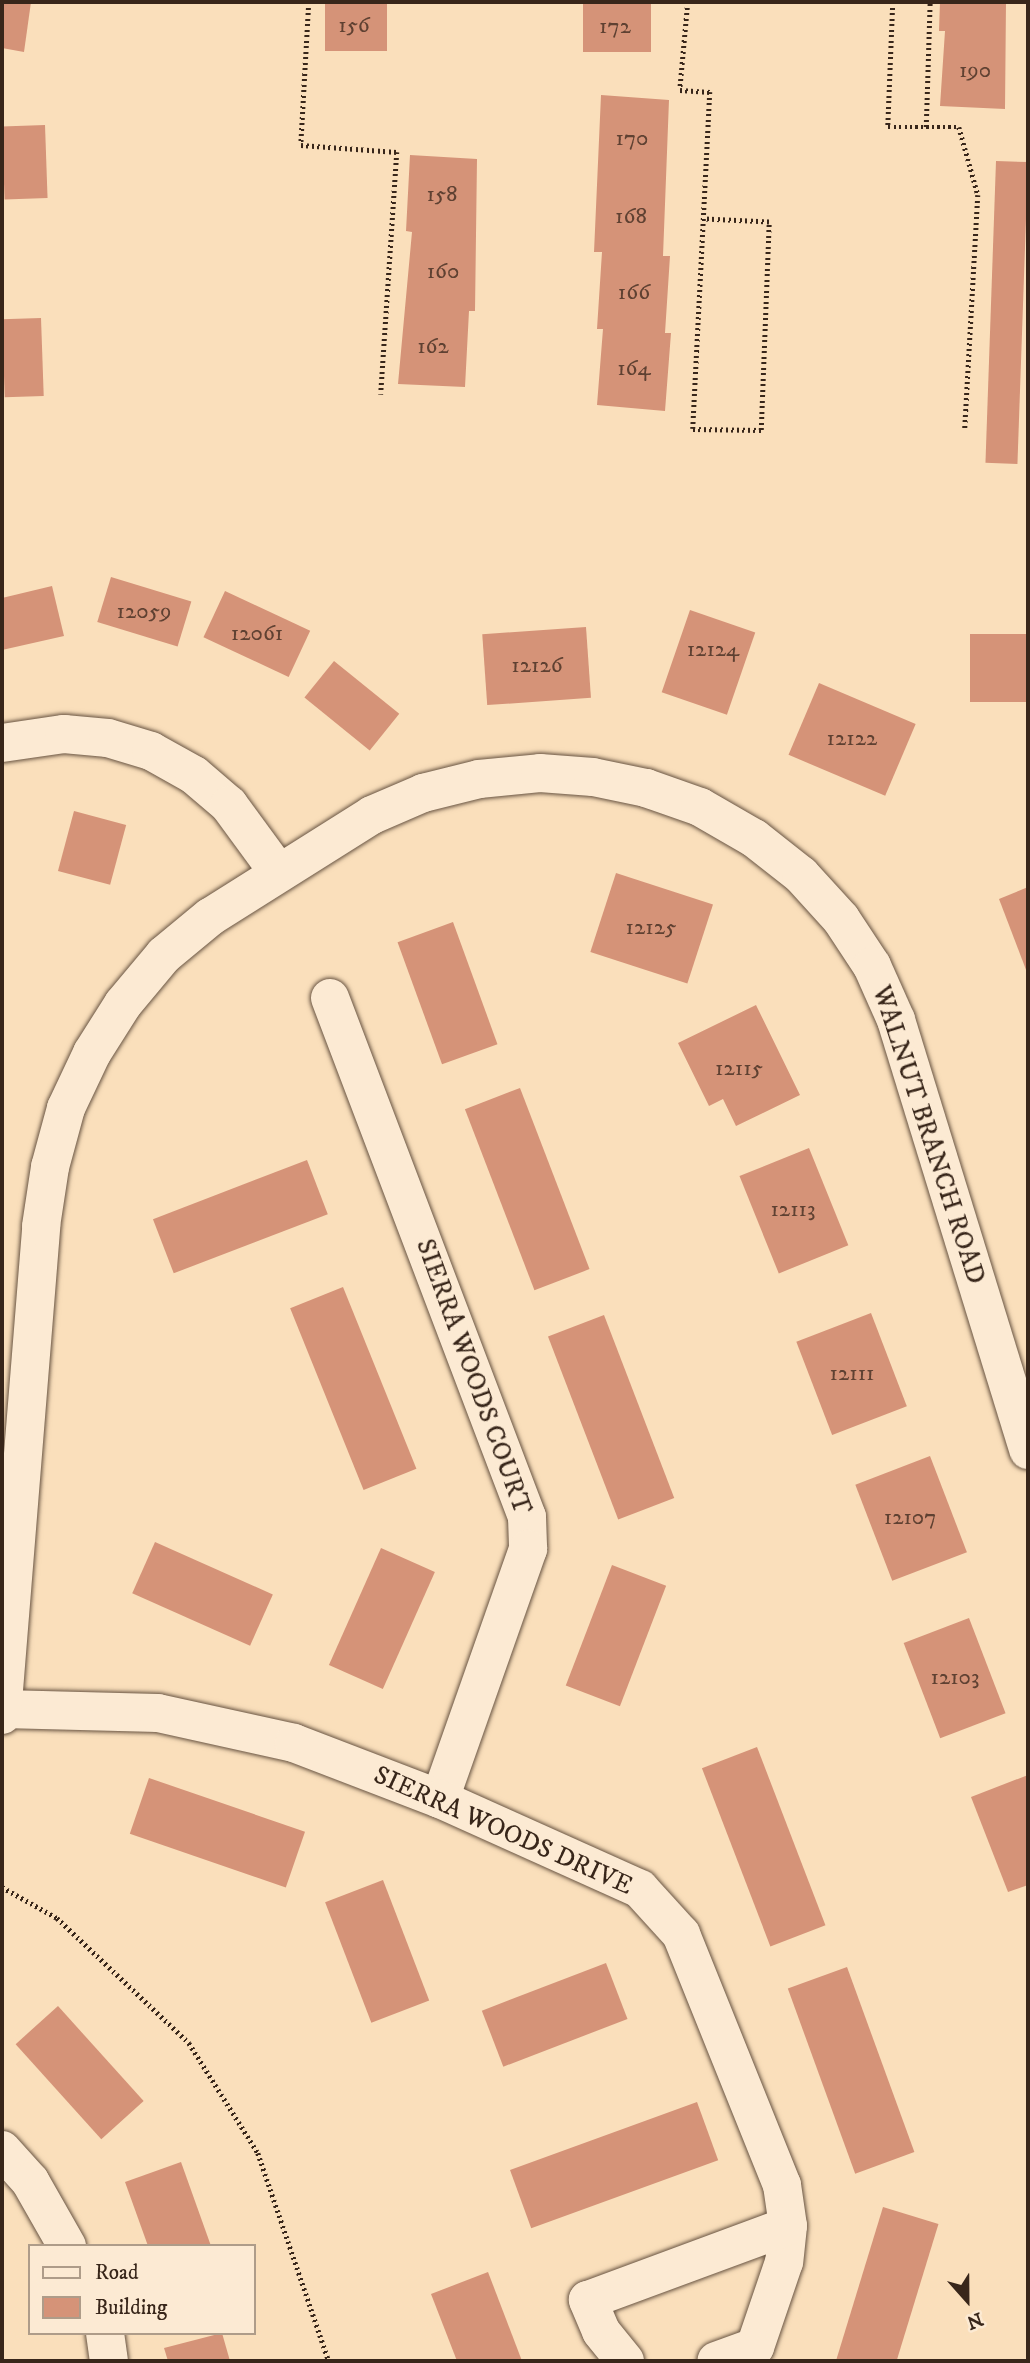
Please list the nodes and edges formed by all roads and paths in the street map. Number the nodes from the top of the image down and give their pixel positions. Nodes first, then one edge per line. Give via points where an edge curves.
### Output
1 (309, 2) edge
2 (688, 2) edge
3 (893, 2) edge
4 (930, 2) edge
5 (926, 127) junction
6 (705, 219) junction
7 (381, 394) dead end
8 (965, 431) dead end
9 (2, 743) edge
10 (278, 872) junction
11 (330, 998) dead end
12 (1028, 1450) edge
13 (13, 1453) edge
14 (2, 1712) edge
15 (440, 1799) junction
16 (2, 1887) edge
17 (2, 2150) edge
18 (788, 2226) junction
19 (66, 2244) edge
20 (105, 2335) edge
21 (109, 2361) edge
22 (329, 2361) edge
23 (625, 2361) edge
24 (716, 2361) edge

1 - 7 path via 300,145 397,152
2 - 6 path via 680,90 710,92
3 - 5 path via 888,127
4 - 5 path
5 - 8 path via 959,127 978,195
6 - 6 path via 693,429 761,430 769,222
9 - 10 street via 64,734 108,738 151,751 194,775 229,805
10 - 12 street, WALNUT BRANCH ROAD via 372,815 424,793 479,779 540,773 646,788 700,807 754,838 801,875 841,919 877,977 896,1020
10 - 13 street, WALNUT BRANCH ROAD via 210,917 164,956 123,1004 92,1053 66,1108 50,1167
11 - 15 street, SIERRA WOODS COURT via 527,1517 528,1549
13 - 14 street, WALNUT BRANCH ROAD
14 - 15 street, SIERRA WOODS DRIVE via 158,1713 294,1743
15 - 18 street, SIERRA WOODS DRIVE via 640,1889 681,1934 782,2185
16 - 22 path via 57,1918 149,2000 197,2054 258,2153
17 - 19 street via 30,2181
18 - 23 street via 589,2300 601,2330
18 - 24 street, SIERRA WOODS DRIVE via 784,2262 755,2347
20 - 21 street

